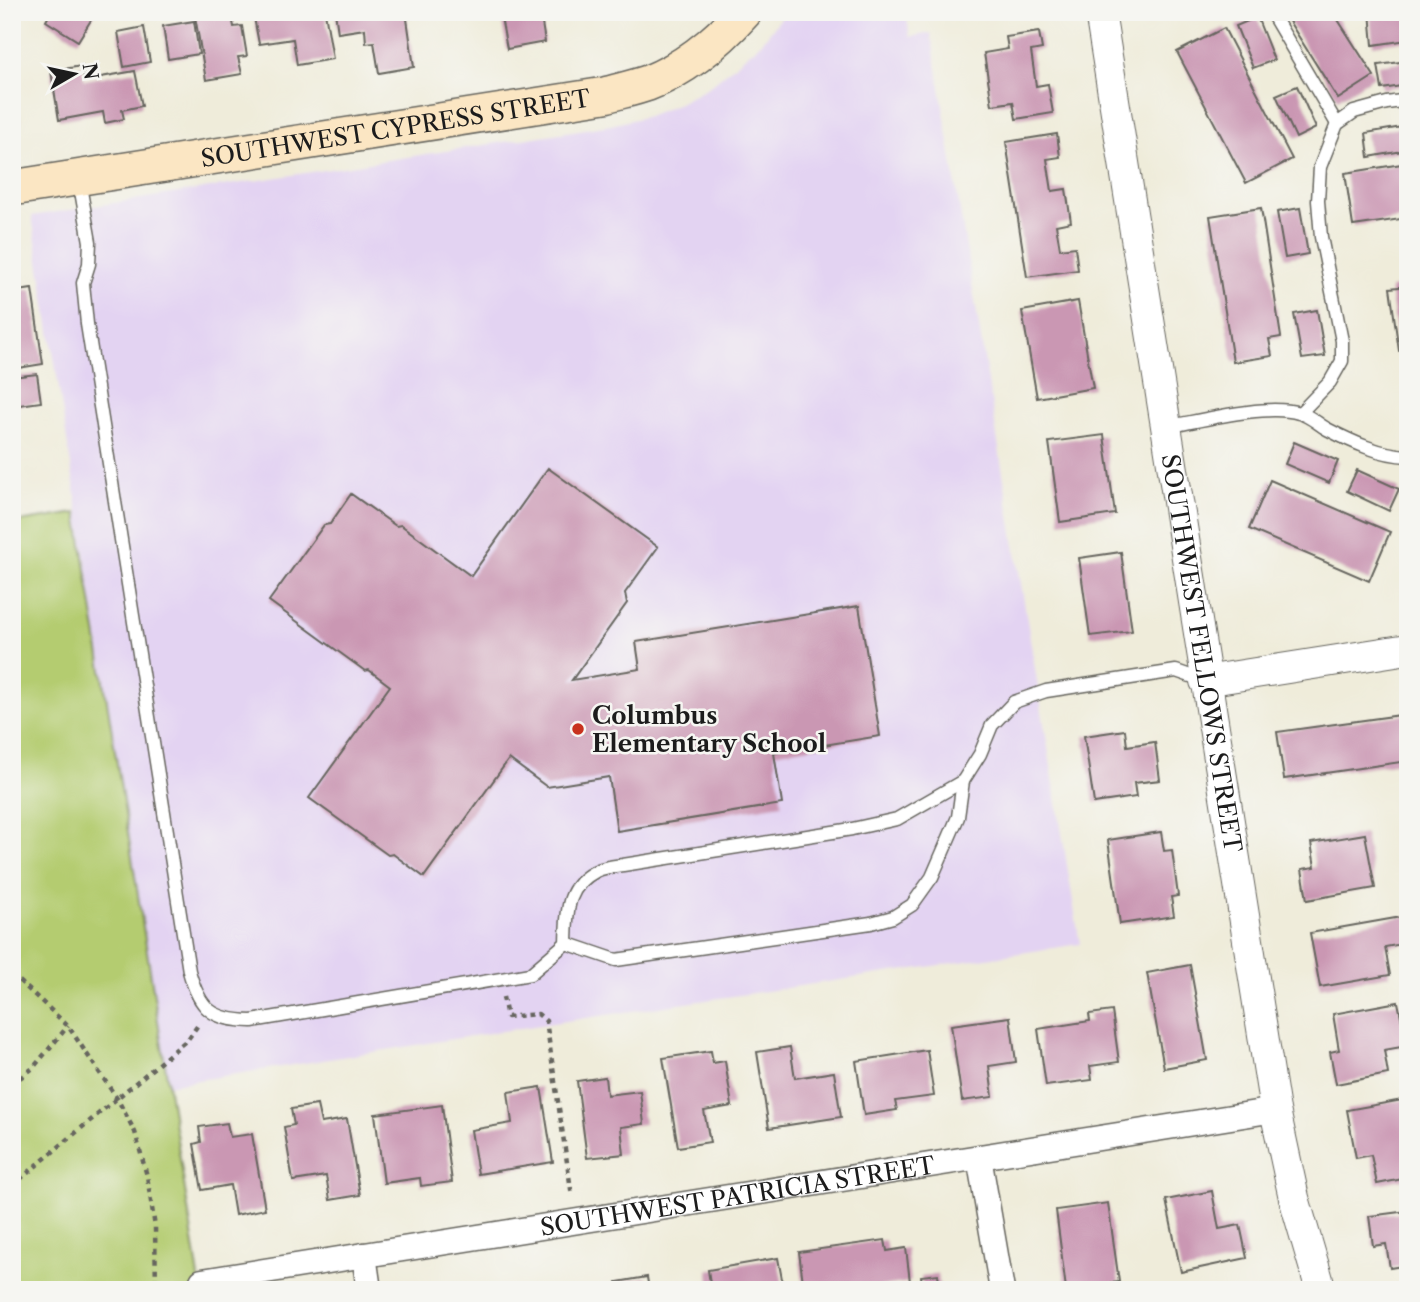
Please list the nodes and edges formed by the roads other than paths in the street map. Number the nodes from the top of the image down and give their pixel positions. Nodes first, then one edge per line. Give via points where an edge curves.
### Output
1 (744, 12) edge
2 (1100, 12) edge
3 (1271, 12) edge
4 (1408, 100) edge
5 (1337, 124) junction
6 (79, 177) junction
7 (18, 187) edge
8 (1300, 413) junction
9 (1165, 427) junction
10 (1408, 456) edge
11 (1408, 649) edge
12 (1205, 681) junction
13 (963, 781) junction
14 (566, 943) junction
15 (1275, 1110) junction
16 (979, 1157) junction
17 (363, 1255) junction
18 (202, 1280) dead end
19 (369, 1290) edge
20 (1002, 1290) edge
21 (1321, 1290) edge

1 - 6 main road, SOUTHWEST CYPRESS STREET via 689,61 649,83 606,95
2 - 9 street, SOUTHWEST FELLOWS STREET
3 - 5 lane
4 - 5 lane via 1354,112
5 - 8 lane via 1320,167 1318,201 1342,361 1330,382
6 - 7 main road, SOUTHWEST CYPRESS STREET
6 - 14 lane via 89,242 83,283 86,324 195,993 208,1010 230,1020 253,1021 530,974
8 - 9 lane via 1252,412
8 - 10 lane via 1359,444 1390,456
9 - 12 street, SOUTHWEST FELLOWS STREET
11 - 12 street
12 - 13 lane via 1176,671 1046,691 1014,702 992,725
12 - 15 street, SOUTHWEST FELLOWS STREET
13 - 14 lane via 897,819 596,871 573,890 567,908
13 - 14 lane via 958,817 932,877 912,905 893,917 616,960
15 - 16 street, SOUTHWEST PATRICIA STREET
15 - 21 street, SOUTHWEST FELLOWS STREET
16 - 17 street, SOUTHWEST PATRICIA STREET
16 - 20 street
17 - 18 street, SOUTHWEST PATRICIA STREET
17 - 19 street

